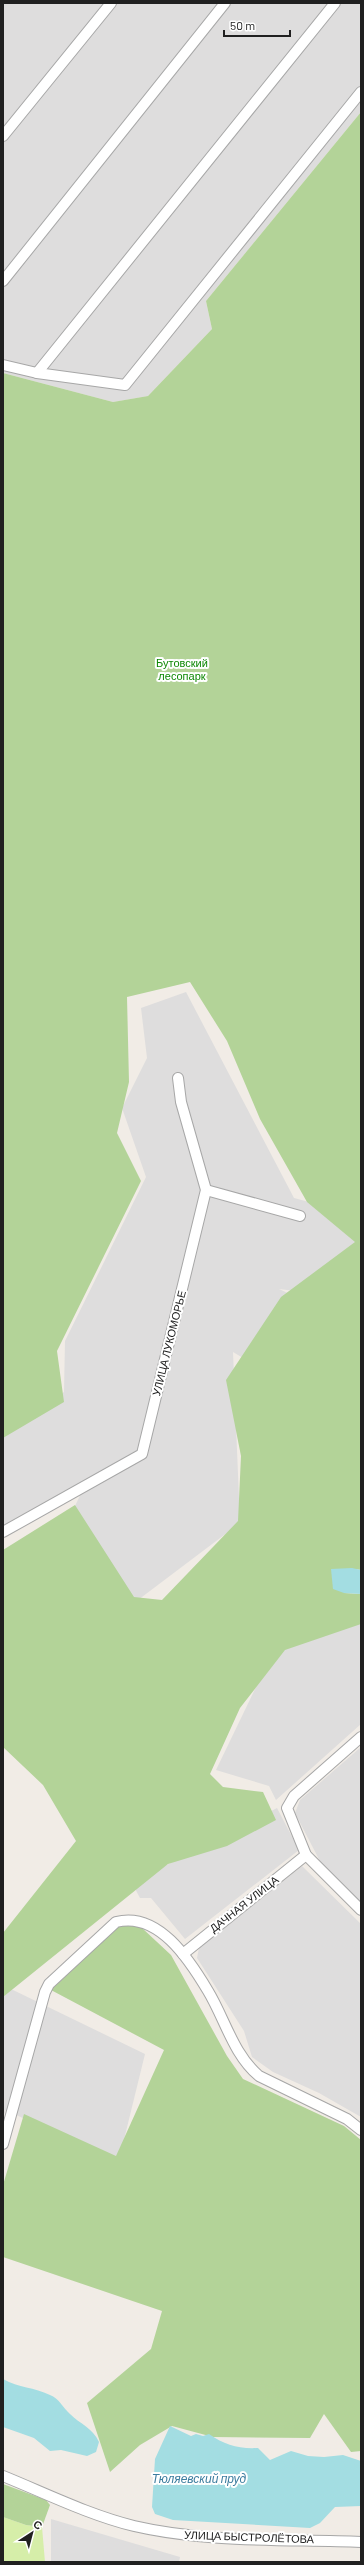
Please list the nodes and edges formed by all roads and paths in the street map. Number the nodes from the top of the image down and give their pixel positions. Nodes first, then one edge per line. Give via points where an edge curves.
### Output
1 (111, 3) edge
2 (225, 3) edge
3 (335, 3) edge
4 (361, 92) edge
5 (3, 136) edge
6 (3, 280) edge
7 (3, 365) edge
8 (37, 373) junction
9 (178, 1078) dead end
10 (206, 1190) junction
11 (300, 1216) dead end
12 (3, 1532) edge
13 (361, 1737) edge
14 (306, 1856) junction
15 (361, 1910) edge
16 (183, 1954) junction
17 (361, 2130) edge
18 (3, 2144) edge
19 (3, 2476) edge
20 (361, 2542) edge

1 - 5 street
2 - 6 street
3 - 8 street
4 - 8 street via 125,385
7 - 8 street
9 - 10 street, УЛИЦА ЛУКОМОРЬЕ via 181,1102
10 - 11 street
10 - 12 street, УЛИЦА ЛУКОМОРЬЕ via 142,1454
13 - 14 street via 294,1796 287,1808
14 - 15 street
14 - 16 street, ДАЧНАЯ УЛИЦА
16 - 17 street via 208,1991 249,2068 259,2076 347,2120
16 - 18 street via 159,1930 144,1921 129,1918 116,1922 57,1975 45,1992
19 - 20 street, УЛИЦА БЫСТРОЛЁТОВА via 94,2512 156,2531 190,2536

